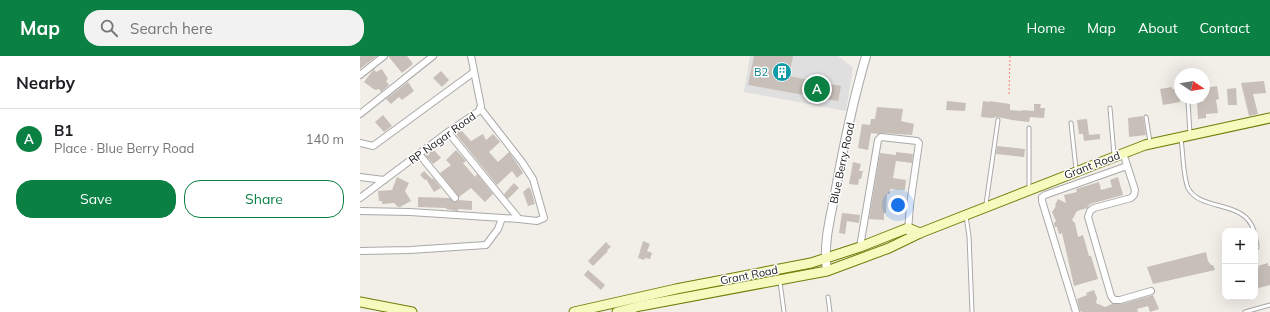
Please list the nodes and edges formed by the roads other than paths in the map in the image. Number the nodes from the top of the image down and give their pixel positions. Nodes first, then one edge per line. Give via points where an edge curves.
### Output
1 (384, 56) edge
2 (433, 56) edge
3 (471, 56) edge
4 (866, 56) edge
5 (474, 72) junction
6 (360, 75) edge
7 (1188, 104) edge
8 (480, 108) junction
9 (1110, 108) dead end
10 (360, 114) edge
11 (1146, 117) dead end
12 (1270, 118) edge
13 (998, 120) dead end
14 (1071, 123) dead end
15 (1029, 128) dead end
16 (448, 132) junction
17 (1186, 136) junction
18 (360, 143) edge
19 (1150, 144) junction
20 (1123, 153) junction
21 (419, 154) junction
22 (1114, 157) junction
23 (1127, 166) junction
24 (1076, 171) junction
25 (360, 177) edge
26 (384, 180) junction
27 (1030, 190) junction
28 (360, 198) edge
29 (455, 198) dead end
30 (986, 208) junction
31 (360, 210) edge
32 (966, 216) junction
33 (502, 218) junction
34 (520, 219) junction
35 (908, 228) junction
36 (1253, 228) edge
37 (920, 233) junction
38 (910, 238) junction
39 (860, 247) junction
40 (360, 251) edge
41 (825, 259) junction
42 (827, 270) junction
43 (780, 280) junction
44 (1151, 291) dead end
45 (828, 297) dead end
46 (360, 302) edge
47 (1270, 305) edge
48 (412, 312) edge
49 (574, 312) edge
50 (617, 312) edge
51 (784, 312) edge
52 (830, 312) edge
53 (972, 312) edge
54 (1076, 312) edge
55 (1245, 312) edge

1 - 6 street
2 - 10 street
3 - 5 street, RP Nagar Road
4 - 41 street, Blue Berry Road via 838,176
5 - 8 street, RP Nagar Road
5 - 18 street via 373,146
7 - 17 lane
8 - 16 street, RP Nagar Road
8 - 34 street via 533,179 544,218 537,221
9 - 22 lane
11 - 19 lane
12 - 17 main road, Grant Road
13 - 30 lane
14 - 24 lane
15 - 27 lane
16 - 21 street, RP Nagar Road
16 - 34 street
17 - 19 main road, Grant Road
17 - 36 lane via 1186,180 1192,193 1241,213 1252,223
19 - 20 main road, Grant Road
20 - 22 main road, Grant Road
20 - 23 street
21 - 26 street, RP Nagar Road
21 - 29 street
22 - 24 main road, Grant Road
23 - 44 street via 1135,190 1134,195 1094,208 1088,217 1114,300
23 - 54 street via 1042,197
24 - 27 main road, Grant Road
25 - 26 street
26 - 28 street, RP Nagar Road
27 - 30 main road, Grant Road
30 - 32 main road, Grant Road
31 - 33 street
32 - 37 main road, Grant Road
32 - 53 lane via 970,236
33 - 34 street
33 - 40 street via 498,229 486,245
35 - 37 main road
35 - 38 street
35 - 39 main road, Grant Road
35 - 39 street via 919,143 880,137
37 - 38 main road, Grant Road
38 - 42 main road, Grant Road
39 - 41 main road, Grant Road
41 - 42 street, Blue Berry Road
41 - 49 main road, Grant Road
42 - 43 main road, Grant Road
43 - 50 main road, Grant Road
43 - 51 lane
45 - 52 lane
46 - 48 main road
47 - 55 lane

